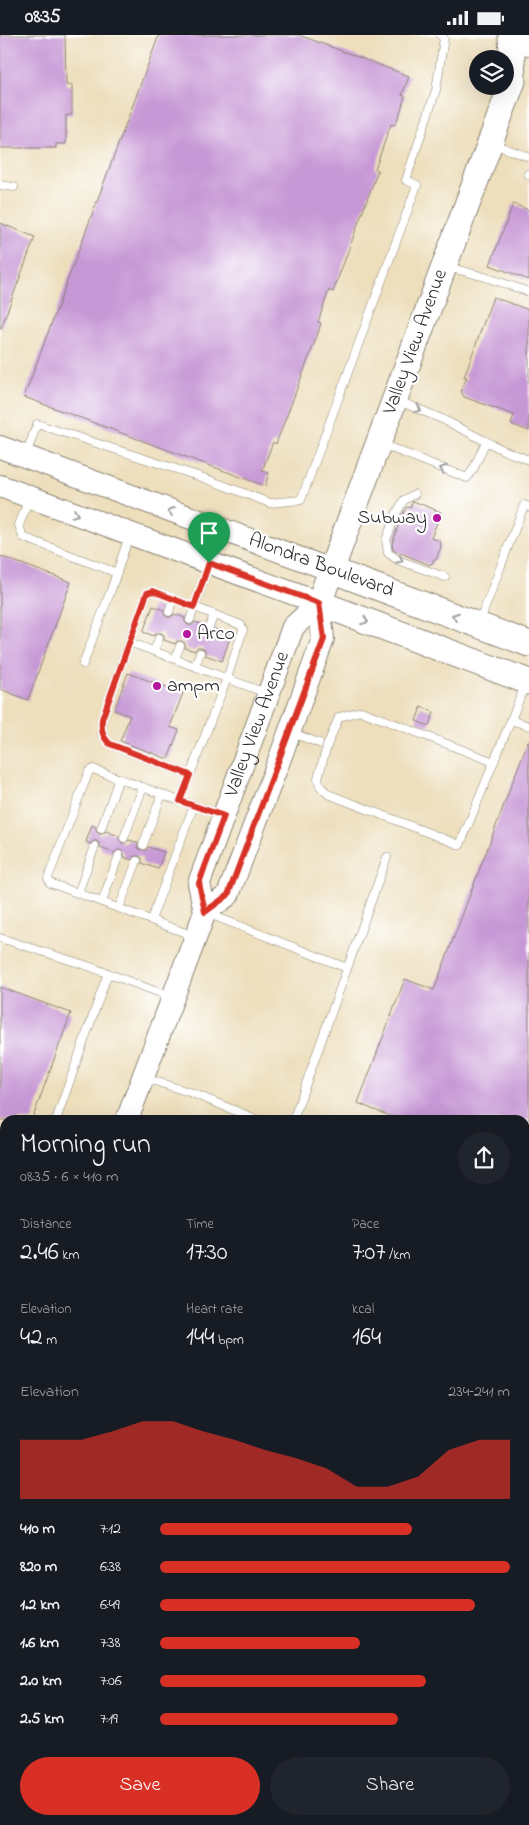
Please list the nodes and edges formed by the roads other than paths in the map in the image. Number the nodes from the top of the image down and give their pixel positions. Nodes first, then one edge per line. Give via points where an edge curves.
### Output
1 (440, 35) edge
2 (511, 35) edge
3 (518, 35) edge
4 (529, 45) edge
5 (521, 75) edge
6 (490, 143) junction
7 (529, 157) edge
8 (0, 185) edge
9 (14, 187) dead end
10 (444, 265) junction
11 (529, 291) edge
12 (394, 400) junction
13 (486, 441) junction
14 (378, 443) junction
15 (0, 447) edge
16 (26, 457) junction
17 (529, 460) edge
18 (0, 486) edge
19 (415, 495) dead end
20 (29, 497) junction
21 (529, 507) edge
22 (130, 534) junction
23 (209, 563) junction
24 (331, 571) junction
25 (117, 573) junction
26 (445, 577) dead end
27 (173, 599) junction
28 (319, 603) junction
29 (194, 607) junction
30 (169, 612) dead end
31 (214, 615) junction
32 (190, 619) dead end
33 (478, 625) junction
34 (209, 627) dead end
35 (159, 638) dead end
36 (526, 640) edge
37 (129, 642) junction
38 (180, 646) dead end
39 (154, 651) junction
40 (200, 653) dead end
41 (174, 659) junction
42 (83, 664) dead end
43 (195, 666) junction
44 (227, 678) junction
45 (528, 682) edge
46 (269, 693) junction
47 (511, 720) junction
48 (529, 726) edge
49 (295, 734) dead end
50 (318, 743) dead end
51 (494, 762) junction
52 (190, 775) junction
53 (119, 779) junction
54 (143, 787) junction
55 (162, 794) junction
56 (180, 801) junction
57 (194, 805) junction
58 (224, 816) junction
59 (101, 829) dead end
60 (124, 838) dead end
61 (143, 845) dead end
62 (95, 846) dead end
63 (118, 855) dead end
64 (387, 857) dead end
65 (137, 861) dead end
66 (78, 893) junction
67 (102, 902) junction
68 (119, 908) junction
69 (205, 912) junction
70 (151, 920) junction
71 (196, 937) junction
72 (0, 938) edge
73 (347, 968) junction
74 (108, 973) junction
75 (173, 998) junction
76 (144, 1077) junction
77 (58, 1115) edge
78 (130, 1115) edge
79 (246, 1115) edge
80 (295, 1115) edge

1 - 16 lane via 444,38 436,90 406,180 417,185 301,500 270,503 37,424
2 - 5 main road, Valley View Avenue
3 - 4 main road
5 - 6 main road, Valley View Avenue
6 - 7 lane
6 - 10 main road, Valley View Avenue
8 - 9 lane
10 - 11 lane
10 - 12 main road, Valley View Avenue
12 -> 13 lane
12 - 14 main road, Valley View Avenue
13 -> 14 lane via 467,477
13 - 17 lane
14 - 24 main road, Valley View Avenue
15 - 16 main road, Alondra Boulevard
24 -> 16 main road, Alondra Boulevard
18 - 20 main road, Alondra Boulevard
19 -> 26 lane via 404,500 397,512 386,540 388,553 398,561
20 -> 22 main road, Alondra Boulevard
20 - 25 lane via 19,525 23,537
21 - 33 lane via 524,505
22 - 23 main road, Alondra Boulevard
22 - 25 lane
23 - 28 main road, Alondra Boulevard
23 - 29 lane
24 - 28 main road, Valley View Avenue
33 -> 24 main road, Alondra Boulevard
25 - 42 lane
27 - 29 lane
27 - 30 lane
27 - 37 lane via 153,591 147,593
28 -> 45 main road, Alondra Boulevard
28 - 46 main road, Valley View Avenue via 293,627
28 - 69 main road, Valley View Avenue via 324,639 228,895
29 - 31 lane
29 - 32 lane
31 - 34 lane
31 - 44 lane via 241,625 243,631
33 - 36 main road, Alondra Boulevard
35 - 39 lane
37 - 39 lane
37 - 52 lane via 102,719 102,735 110,744
38 - 41 lane
39 - 41 lane
40 - 43 lane
41 - 43 lane
43 - 44 lane
44 - 46 lane
44 - 52 lane
45 - 47 lane
46 - 58 main road, Valley View Avenue
47 - 48 lane
47 - 51 lane
49 - 50 lane
51 - 51 lane via 361,711 339,717 318,778 320,787 328,794 460,845
52 - 56 lane
53 - 54 lane
53 - 59 lane
53 - 66 lane via 93,769 89,771 48,878 50,883
54 - 55 lane
54 - 60 lane
55 - 56 lane
55 - 61 lane
56 - 57 lane
57 - 58 lane
57 - 70 lane
58 - 69 main road, Valley View Avenue via 199,883
62 - 66 lane
63 - 67 lane
64 - 73 lane
65 - 68 lane
66 - 67 lane
67 - 68 lane
68 - 70 lane
69 - 71 main road
69 - 73 lane
70 - 71 lane
71 - 75 main road
72 - 74 lane
73 - 80 lane
74 - 75 lane
74 - 77 lane
75 - 76 main road
76 - 78 main road
76 - 79 lane

